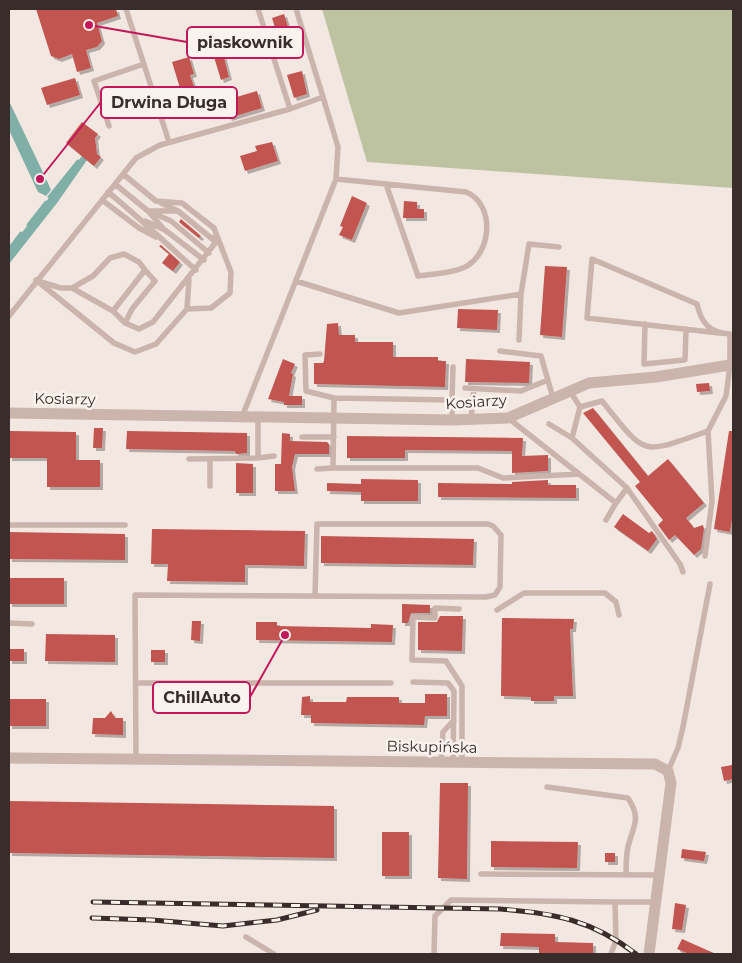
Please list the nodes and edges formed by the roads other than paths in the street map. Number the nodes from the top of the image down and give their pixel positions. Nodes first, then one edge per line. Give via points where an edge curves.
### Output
1 (126, 9) edge
2 (258, 9) edge
3 (296, 9) edge
4 (144, 64) junction
5 (323, 98) junction
6 (290, 109) junction
7 (109, 126) dead end
8 (169, 142) junction
9 (123, 174) junction
10 (336, 179) junction
11 (115, 184) junction
12 (386, 184) junction
13 (108, 192) junction
14 (102, 200) junction
15 (156, 201) junction
16 (148, 211) junction
17 (164, 211) junction
18 (178, 211) junction
19 (144, 220) junction
20 (171, 221) junction
21 (214, 228) junction
22 (165, 230) junction
23 (158, 238) junction
24 (216, 242) junction
25 (559, 247) dead end
26 (210, 253) junction
27 (204, 260) junction
28 (145, 270) junction
29 (196, 270) junction
30 (188, 279) junction
31 (36, 280) junction
32 (296, 281) junction
33 (72, 288) junction
34 (521, 294) junction
35 (187, 309) junction
36 (113, 311) junction
37 (9, 316) edge
38 (125, 323) junction
39 (644, 324) junction
40 (686, 329) junction
41 (719, 333) junction
42 (519, 340) dead end
43 (500, 351) dead end
44 (320, 354) dead end
45 (732, 364) edge
46 (454, 367) dead end
47 (548, 380) junction
48 (465, 388) dead end
49 (474, 389) junction
50 (570, 391) junction
51 (334, 398) junction
52 (553, 398) junction
53 (452, 400) junction
54 (580, 407) junction
55 (9, 413) edge
56 (242, 417) junction
57 (258, 417) junction
58 (334, 418) junction
59 (508, 418) junction
60 (472, 419) junction
61 (452, 420) junction
62 (549, 424) dead end
63 (708, 431) junction
64 (334, 436) junction
65 (302, 437) dead end
66 (572, 438) junction
67 (274, 456) dead end
68 (258, 458) junction
69 (189, 459) dead end
70 (210, 459) junction
71 (333, 468) junction
72 (317, 469) dead end
73 (579, 474) junction
74 (210, 486) dead end
75 (627, 488) junction
76 (616, 503) junction
77 (606, 520) dead end
78 (125, 525) dead end
79 (9, 526) edge
80 (705, 556) dead end
81 (683, 572) dead end
82 (710, 584) dead end
83 (315, 596) junction
84 (458, 609) dead end
85 (497, 610) dead end
86 (619, 615) dead end
87 (9, 623) edge
88 (32, 624) dead end
89 (413, 682) dead end
90 (136, 683) junction
91 (391, 683) dead end
92 (454, 720) junction
93 (9, 758) edge
94 (136, 759) junction
95 (452, 762) junction
96 (668, 771) junction
97 (548, 787) dead end
98 (481, 874) dead end
99 (626, 875) junction
100 (660, 876) junction
101 (615, 902) junction
102 (656, 902) junction
103 (246, 937) dead end
104 (274, 954) edge
105 (434, 954) edge
106 (611, 954) edge
107 (649, 954) edge

1 - 4 lane
2 - 6 lane
3 - 5 lane
4 - 7 lane via 94,81
4 - 8 lane
5 - 6 lane
5 - 10 lane via 338,147
6 - 8 lane
8 - 9 lane via 136,158
9 - 11 lane
9 - 15 lane
10 - 12 lane
10 - 32 lane
11 - 13 lane
11 - 16 lane
12 - 12 lane via 474,195 486,215 485,240 478,256 465,267 418,276
13 - 14 lane
13 - 19 lane
14 - 23 lane
14 - 31 lane
15 - 17 lane
15 - 18 lane
15 - 21 lane via 182,203
16 - 17 lane
16 - 20 lane
16 - 22 lane
17 - 18 lane
17 - 20 lane
18 - 24 lane
19 - 22 lane
19 - 23 lane
20 - 26 lane
21 - 24 lane
21 - 35 lane via 231,272 230,294 212,308
22 - 27 lane
23 - 29 lane
24 - 26 lane
25 - 34 lane via 529,244
26 - 27 lane
27 - 29 lane
28 - 33 lane via 124,254 110,258 93,276
28 - 36 lane
28 - 38 lane via 155,281
29 - 30 lane
30 - 35 lane
30 - 38 lane via 153,322 138,329
31 - 33 lane
31 - 35 lane via 114,343 135,352 156,344
31 - 37 lane
32 - 34 lane via 399,313
32 - 56 lane
33 - 36 lane
34 - 42 lane
36 - 38 lane
39 - 40 lane
39 - 40 lane via 644,364 685,360
39 - 41 lane via 587,318 592,259 697,304 700,317 709,328
40 - 41 lane
41 - 45 lane via 730,334
43 - 47 lane via 541,356
44 - 51 lane via 305,355 306,392
45 - 50 street, Kosiarzy via 589,384
45 - 63 lane via 726,396
46 - 53 lane
47 - 49 lane via 521,391
47 - 52 lane
48 - 49 lane
49 - 60 lane
50 - 52 street, Kosiarzy
50 - 54 lane
51 - 53 lane
51 - 58 lane
52 - 59 street, Kosiarzy
53 - 61 lane
54 - 63 lane via 602,401 633,441 646,447 662,447
54 - 66 lane
55 - 56 street, Kosiarzy
56 - 57 street, Kosiarzy
57 - 58 street, Kosiarzy
57 - 68 lane
58 - 61 street, Kosiarzy
58 - 64 lane
59 - 60 street, Kosiarzy
59 - 73 lane
60 - 61 street, Kosiarzy
62 - 66 lane
63 - 80 lane via 712,501
64 - 65 lane
64 - 71 lane
66 - 75 lane
67 - 68 lane
68 - 70 lane
69 - 70 lane
70 - 74 lane
71 - 72 lane
71 - 73 lane via 478,468 503,478
73 - 76 lane
75 - 76 lane
75 - 81 lane
76 - 77 lane
78 - 79 lane
82 - 96 lane via 683,727
83 - 83 lane via 491,596 500,587 501,536 494,526 488,524 317,524
83 - 90 lane via 135,595
84 - 95 lane via 435,608 435,618 413,617 412,660 446,661 462,686
85 - 86 lane via 524,593 605,593 616,602
87 - 88 lane
89 - 92 lane via 448,683 454,691
90 - 91 lane
90 - 94 lane
92 - 95 lane
92 - 95 lane via 443,732
93 - 94 street, Biskupińska
94 - 95 street, Biskupińska
95 - 96 street, Biskupińska via 655,764
96 - 100 street via 671,783
97 - 99 lane via 628,798 635,808 636,825 628,850
98 - 99 lane
99 - 100 lane
100 - 102 street
101 - 102 lane
101 - 105 lane via 451,900 435,916
101 - 106 lane via 616,940
102 - 107 street
103 - 104 lane

